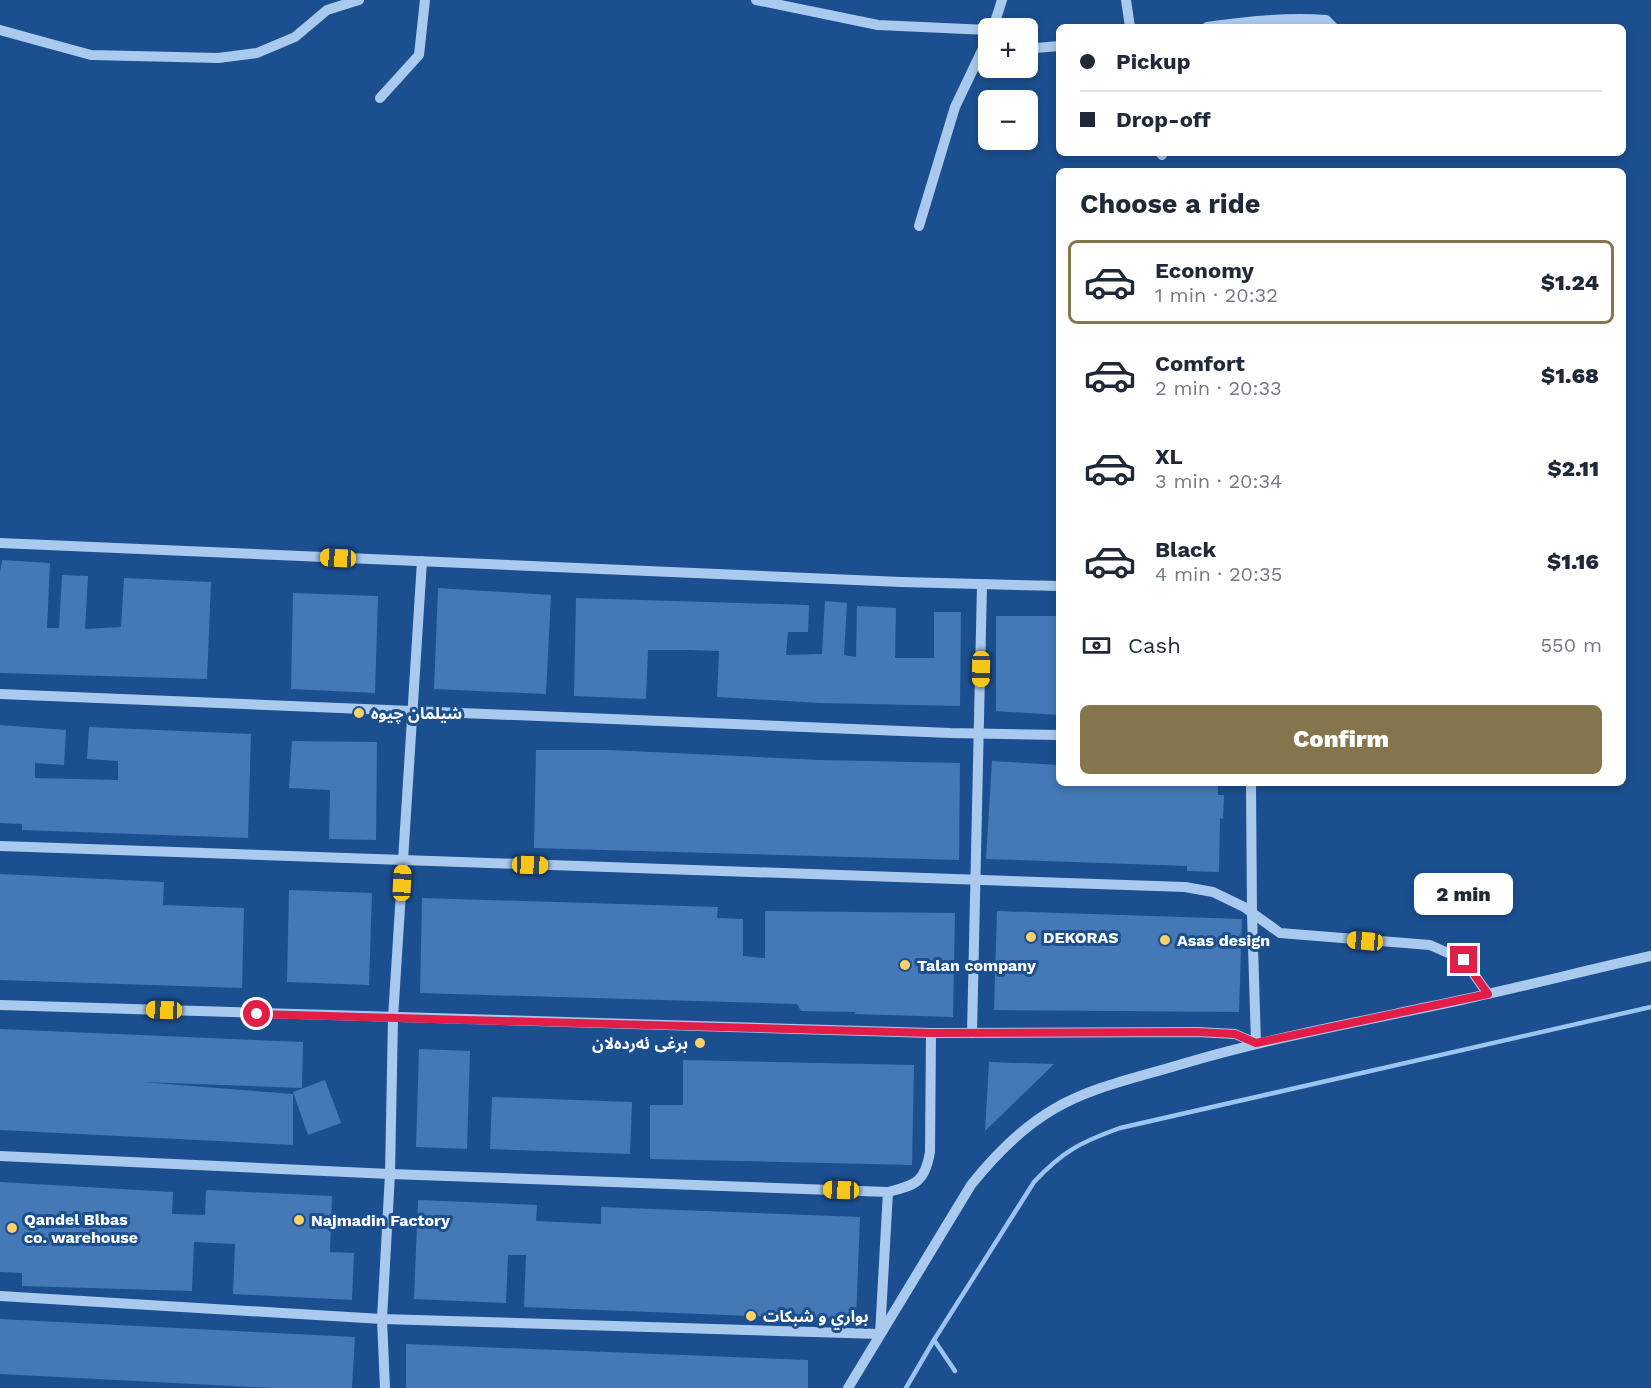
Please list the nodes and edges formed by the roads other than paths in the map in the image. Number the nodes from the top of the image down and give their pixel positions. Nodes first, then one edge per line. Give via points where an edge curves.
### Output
1 (359, 0) edge
2 (425, 0) edge
3 (756, 0) edge
4 (1002, 0) edge
5 (1126, 0) edge
6 (996, 18) edge
7 (1130, 24) edge
8 (1226, 24) edge
9 (1330, 24) edge
10 (0, 30) edge
11 (978, 30) edge
12 (1056, 46) edge
13 (1038, 48) edge
14 (978, 59) edge
15 (380, 98) dead end
16 (919, 226) dead end
17 (0, 543) edge
18 (422, 561) junction
19 (982, 584) junction
20 (1056, 586) edge
21 (0, 694) edge
22 (412, 711) junction
23 (980, 733) junction
24 (1056, 735) edge
25 (1251, 786) edge
26 (0, 846) edge
27 (403, 860) junction
28 (975, 880) junction
29 (1252, 913) junction
30 (1651, 956) edge
31 (1488, 994) junction
32 (0, 1005) edge
33 (393, 1018) junction
34 (931, 1033) junction
35 (972, 1033) junction
36 (1256, 1043) junction
37 (0, 1156) edge
38 (390, 1174) junction
39 (888, 1192) junction
40 (0, 1296) edge
41 (382, 1318) junction
42 (880, 1334) junction
43 (385, 1388) edge
44 (849, 1388) edge

1 - 10 street via 327,10 295,37 257,53 218,58 91,55
2 - 15 street via 419,55
3 - 11 street via 878,25
4 - 6 street
5 - 7 street
8 - 9 street via 1294,18 1326,20
12 - 13 street
14 - 16 street via 955,107
17 - 18 street
18 - 19 street
18 - 22 street
19 - 20 street
19 - 23 street
21 - 22 street
22 - 23 street
22 - 27 street
23 - 24 street
23 - 28 street
25 - 29 street
26 - 27 street
27 - 28 street
27 - 33 street
28 - 29 street via 1185,887 1213,892
28 - 35 street
29 - 31 street via 1280,933 1430,945 1464,960
29 - 36 street
30 - 31 street
31 - 36 street
32 - 33 street
33 - 34 street
33 - 38 street
34 - 35 street
34 - 39 street via 927,1168 920,1181
35 - 36 street via 1197,1032 1235,1034
36 - 42 street via 1080,1095 1031,1124 989,1162 971,1185
37 - 38 street
38 - 39 street
38 - 41 street
39 - 42 street
40 - 41 street
41 - 42 street
41 - 43 street
42 - 44 street

